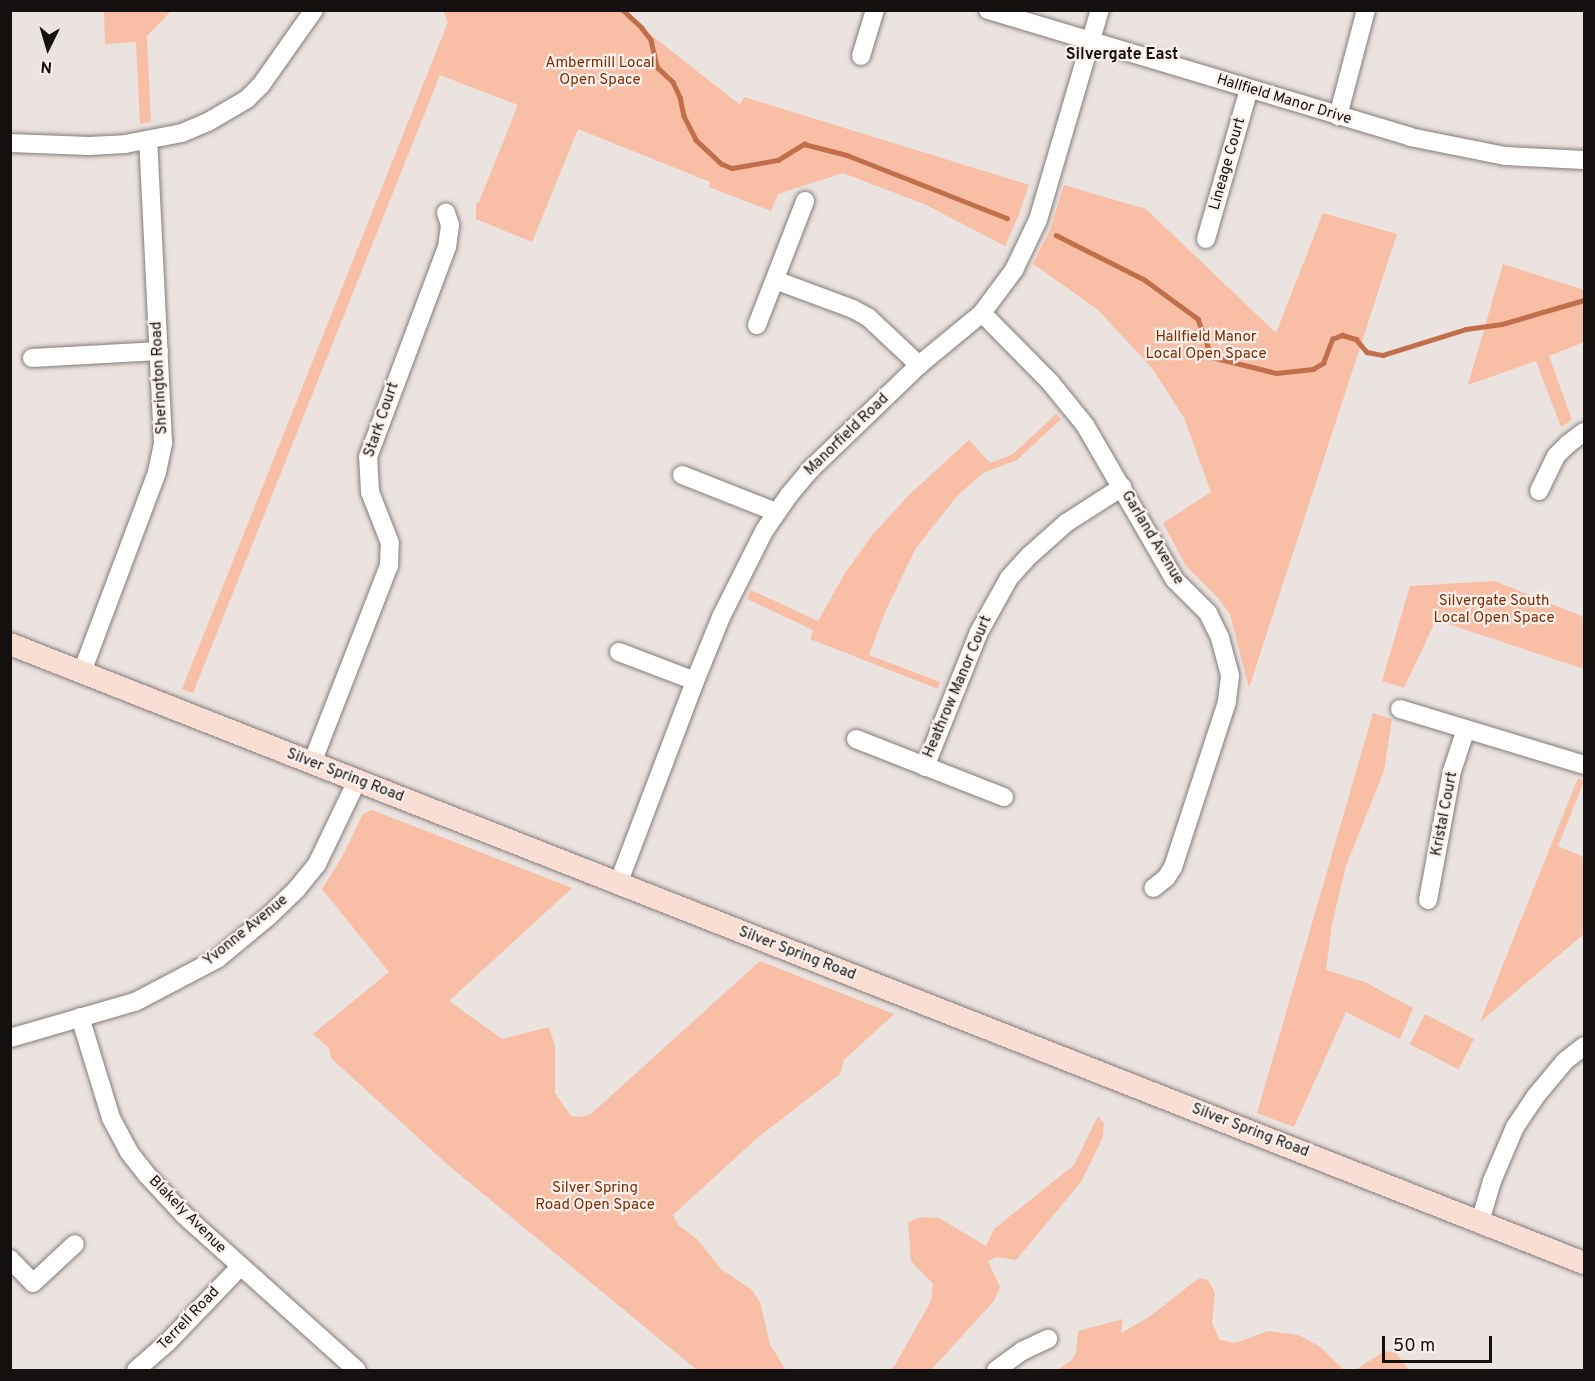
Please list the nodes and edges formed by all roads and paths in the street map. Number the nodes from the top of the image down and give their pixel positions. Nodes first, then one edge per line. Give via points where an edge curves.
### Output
1 (314, 10) edge
2 (875, 10) edge
3 (988, 10) edge
4 (1100, 10) edge
5 (1366, 10) edge
6 (1091, 41) junction
7 (861, 56) dead end
8 (1249, 89) junction
9 (1338, 116) junction
10 (148, 141) junction
11 (10, 143) edge
12 (1584, 160) edge
13 (805, 201) dead end
14 (446, 213) dead end
15 (1206, 240) dead end
16 (775, 280) junction
17 (981, 313) junction
18 (757, 325) dead end
19 (159, 351) junction
20 (32, 358) dead end
21 (919, 365) junction
22 (1584, 432) edge
23 (682, 475) dead end
24 (1122, 487) junction
25 (1539, 491) dead end
26 (776, 512) junction
27 (10, 644) edge
28 (620, 652) dead end
29 (82, 672) junction
30 (694, 681) junction
31 (1400, 709) dead end
32 (1467, 729) junction
33 (856, 739) dead end
34 (312, 763) junction
35 (1584, 765) edge
36 (925, 767) junction
37 (357, 781) junction
38 (1004, 797) dead end
39 (618, 884) junction
40 (1153, 888) dead end
41 (1428, 900) dead end
42 (80, 1017) junction
43 (10, 1038) edge
44 (1584, 1046) edge
45 (1479, 1222) junction
46 (75, 1245) dead end
47 (10, 1259) edge
48 (1584, 1263) edge
49 (240, 1267) junction
50 (1048, 1340) dead end
51 (136, 1371) edge
52 (357, 1371) edge
53 (996, 1371) edge

1 - 10 street via 275,69 247,99 208,122
2 - 7 street
3 - 6 street, Hallfield Manor Drive
4 - 6 street, Manorfield Road
5 - 9 street
6 - 8 street, Hallfield Manor Drive
6 - 17 street, Manorfield Road via 1038,220 1014,270
8 - 9 street, Hallfield Manor Drive
8 - 15 street, Lineage Court
9 - 12 street, Hallfield Manor Drive via 1454,147 1505,156
10 - 11 street via 89,146
10 - 19 street, Sherington Road
13 - 16 street
14 - 34 street, Stark Court via 450,225 447,247 368,457 370,492 390,543 388,566
16 - 18 street
16 - 21 street via 869,318
17 - 21 street, Manorfield Road
17 - 24 street, Garland Avenue via 1069,404
19 - 20 street
19 - 29 street, Sherington Road via 161,456
21 - 26 street, Manorfield Road via 825,455
22 - 25 street via 1556,456
23 - 26 street
24 - 36 street, Heathrow Manor Court via 1066,524 1009,578 979,632
24 - 40 street, Garland Avenue via 1175,580 1212,619 1230,676 1227,702 1173,867
26 - 30 street, Manorfield Road via 743,571
27 - 29 main road, Silver Spring Road
28 - 30 street
29 - 34 main road, Silver Spring Road
30 - 39 street, Manorfield Road
31 - 32 street
32 - 35 street
32 - 41 street, Kristal Court via 1452,771
33 - 36 street, Heathrow Manor Court
34 - 37 main road, Silver Spring Road
36 - 38 street, Heathrow Manor Court
37 - 39 main road, Silver Spring Road
37 - 42 street, Yvonne Avenue via 317,864 269,916 217,959 184,978 135,1002
39 - 45 main road, Silver Spring Road
42 - 43 street, Yvonne Avenue
42 - 49 street, Blakely Avenue via 111,1118 129,1152 171,1202
44 - 45 street via 1565,1061 1515,1127
45 - 48 main road, Silver Spring Road
46 - 47 street via 33,1283
49 - 51 street, Terrell Road
49 - 52 street, Blakely Avenue
50 - 53 street via 1022,1351

